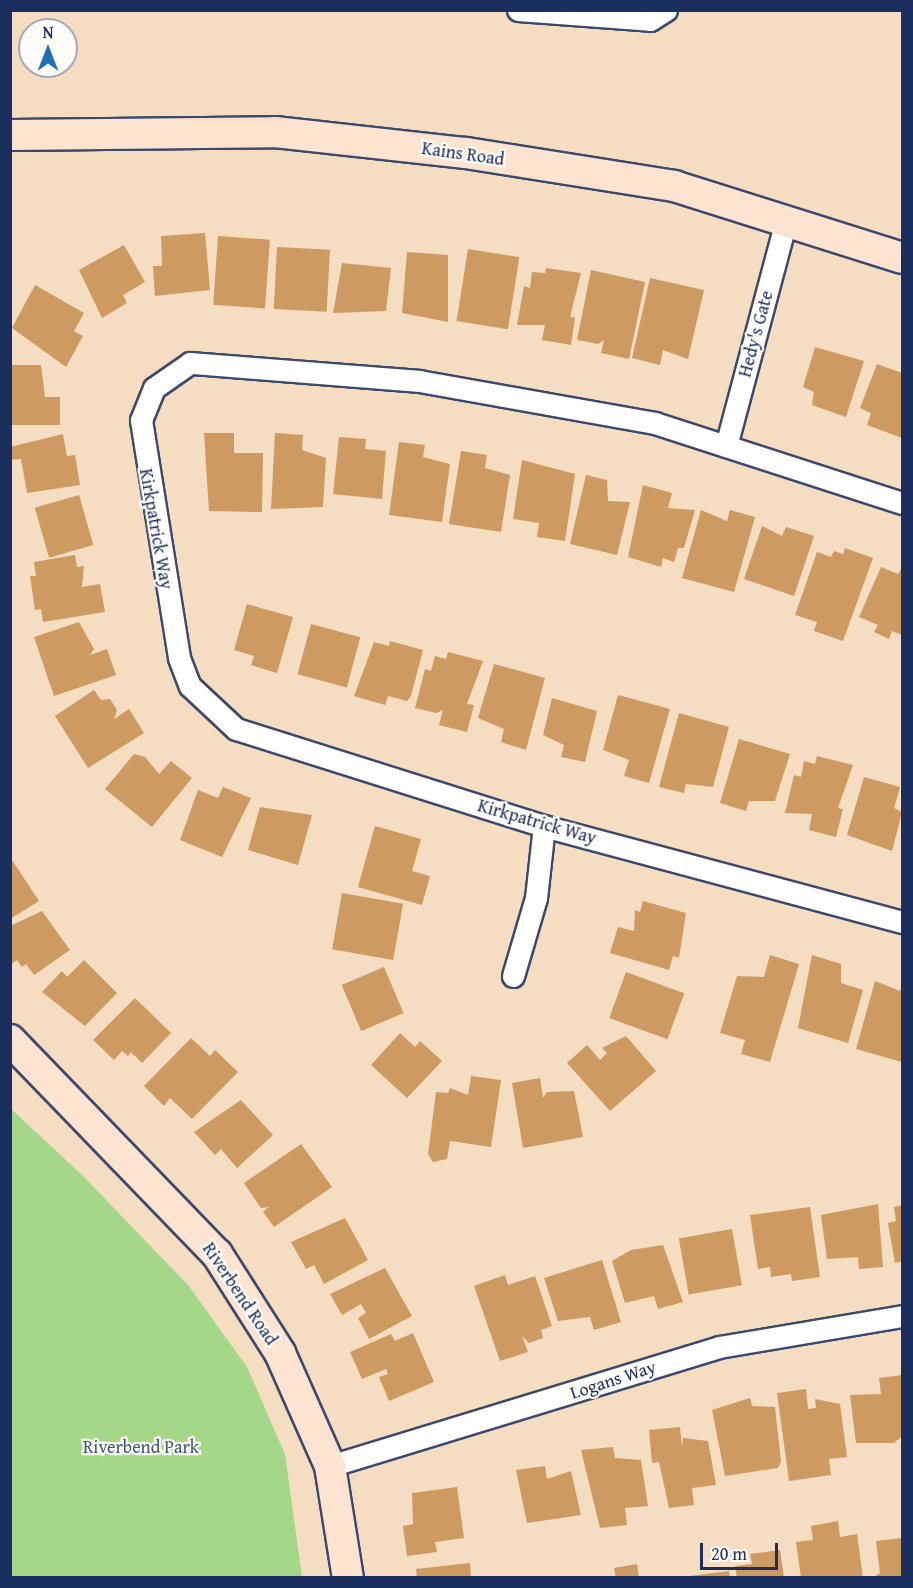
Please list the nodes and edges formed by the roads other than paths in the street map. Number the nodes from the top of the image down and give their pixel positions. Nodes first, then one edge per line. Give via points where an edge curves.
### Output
1 (518, 10) edge
2 (666, 10) edge
3 (10, 135) edge
4 (786, 221) junction
5 (903, 258) edge
6 (726, 446) junction
7 (903, 503) edge
8 (544, 826) junction
9 (903, 922) edge
10 (513, 976) dead end
11 (10, 1040) edge
12 (903, 1316) edge
13 (330, 1466) junction
14 (348, 1578) edge

1 - 2 street via 650,20
3 - 4 street, Kains Road via 275,132 442,150 674,186
4 - 5 street, Kains Road
4 - 6 street, Hedy's Gate
6 - 7 street, Kirkpatrick Way
6 - 8 street, Kirkpatrick Way via 656,423 420,381 190,363 154,388 141,420 144,458 179,658 190,686 236,729
8 - 9 street, Kirkpatrick Way
8 - 10 street via 536,898
11 - 13 street, Riverbend Road via 217,1254 280,1353
12 - 13 street, Logans Way via 719,1347
13 - 14 street, Riverbend Road

